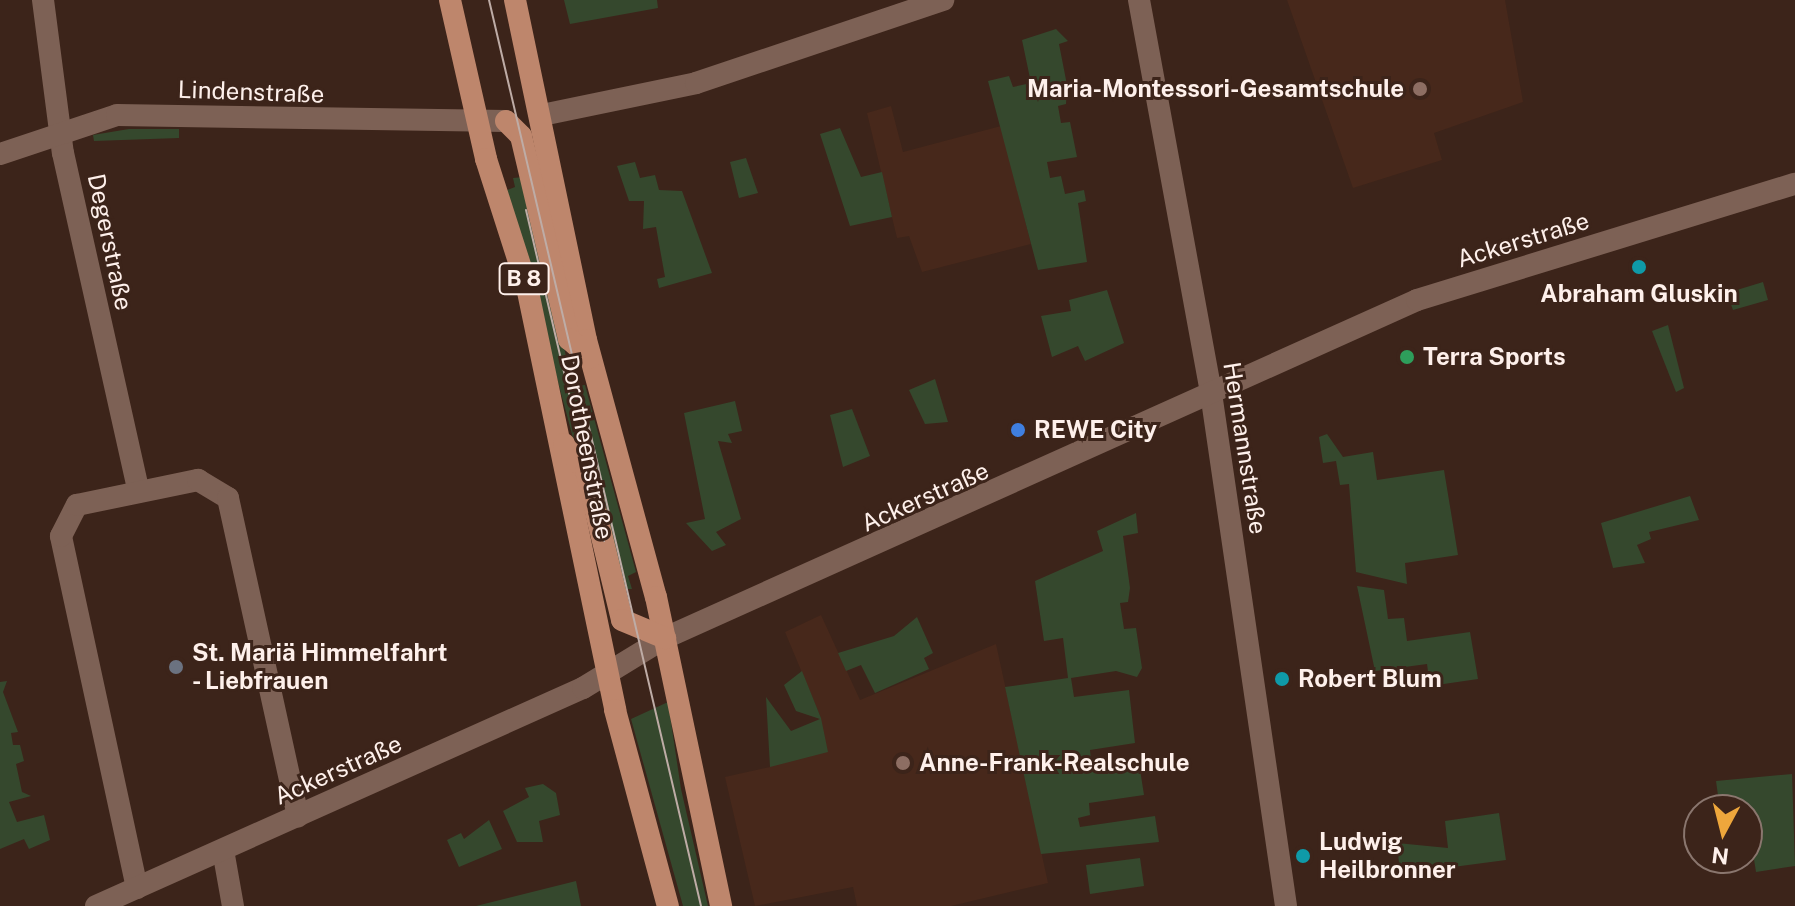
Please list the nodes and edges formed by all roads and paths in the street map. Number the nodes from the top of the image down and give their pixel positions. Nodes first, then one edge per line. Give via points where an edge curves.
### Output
1 (43, 0) edge
2 (450, 0) edge
3 (515, 0) edge
4 (943, 0) edge
5 (1139, 0) edge
6 (542, 115) junction
7 (506, 121) joint
8 (478, 123) junction
9 (60, 132) junction
10 (0, 154) edge
11 (1795, 184) edge
12 (590, 357) junction
13 (1211, 393) junction
14 (563, 443) junction
15 (139, 492) junction
16 (665, 638) junction
17 (607, 672) junction
18 (298, 816) junction
19 (223, 850) junction
20 (137, 888) junction
21 (96, 906) edge
22 (233, 906) edge
23 (668, 906) edge
24 (721, 906) edge
25 (1286, 906) edge

1 - 9 street, Degerstraße
2 - 8 main road, Dorotheenstraße / B 8
3 - 6 main road, Dorotheenstraße / B 8
4 - 6 street via 708,80
5 - 13 street, Hermannstraße
6 - 12 main road, Dorotheenstraße / B 8
7 - 8 street, Lindenstraße
7 - 12 main road via 521,136 569,339
8 - 9 street, Lindenstraße via 117,115
8 - 14 main road, Dorotheenstraße / B 8
9 - 10 street, Lindenstraße
9 - 15 street, Degerstraße
11 - 13 street, Ackerstraße via 1417,300
12 - 16 main road, Dorotheenstraße / B 8
13 - 16 street, Ackerstraße
13 - 25 street, Hermannstraße
14 - 16 main road via 586,471 622,620
14 - 17 main road, Dorotheenstraße / B 8
15 - 18 street via 198,480 228,498
15 - 20 street via 77,505 61,536
16 - 17 street, Ackerstraße
16 - 24 main road, Dorotheenstraße / B 8
17 - 18 street, Ackerstraße
17 - 23 main road, Dorotheenstraße / B 8
18 - 19 street, Ackerstraße
19 - 20 street, Ackerstraße
19 - 22 street
20 - 21 street, Ackerstraße

